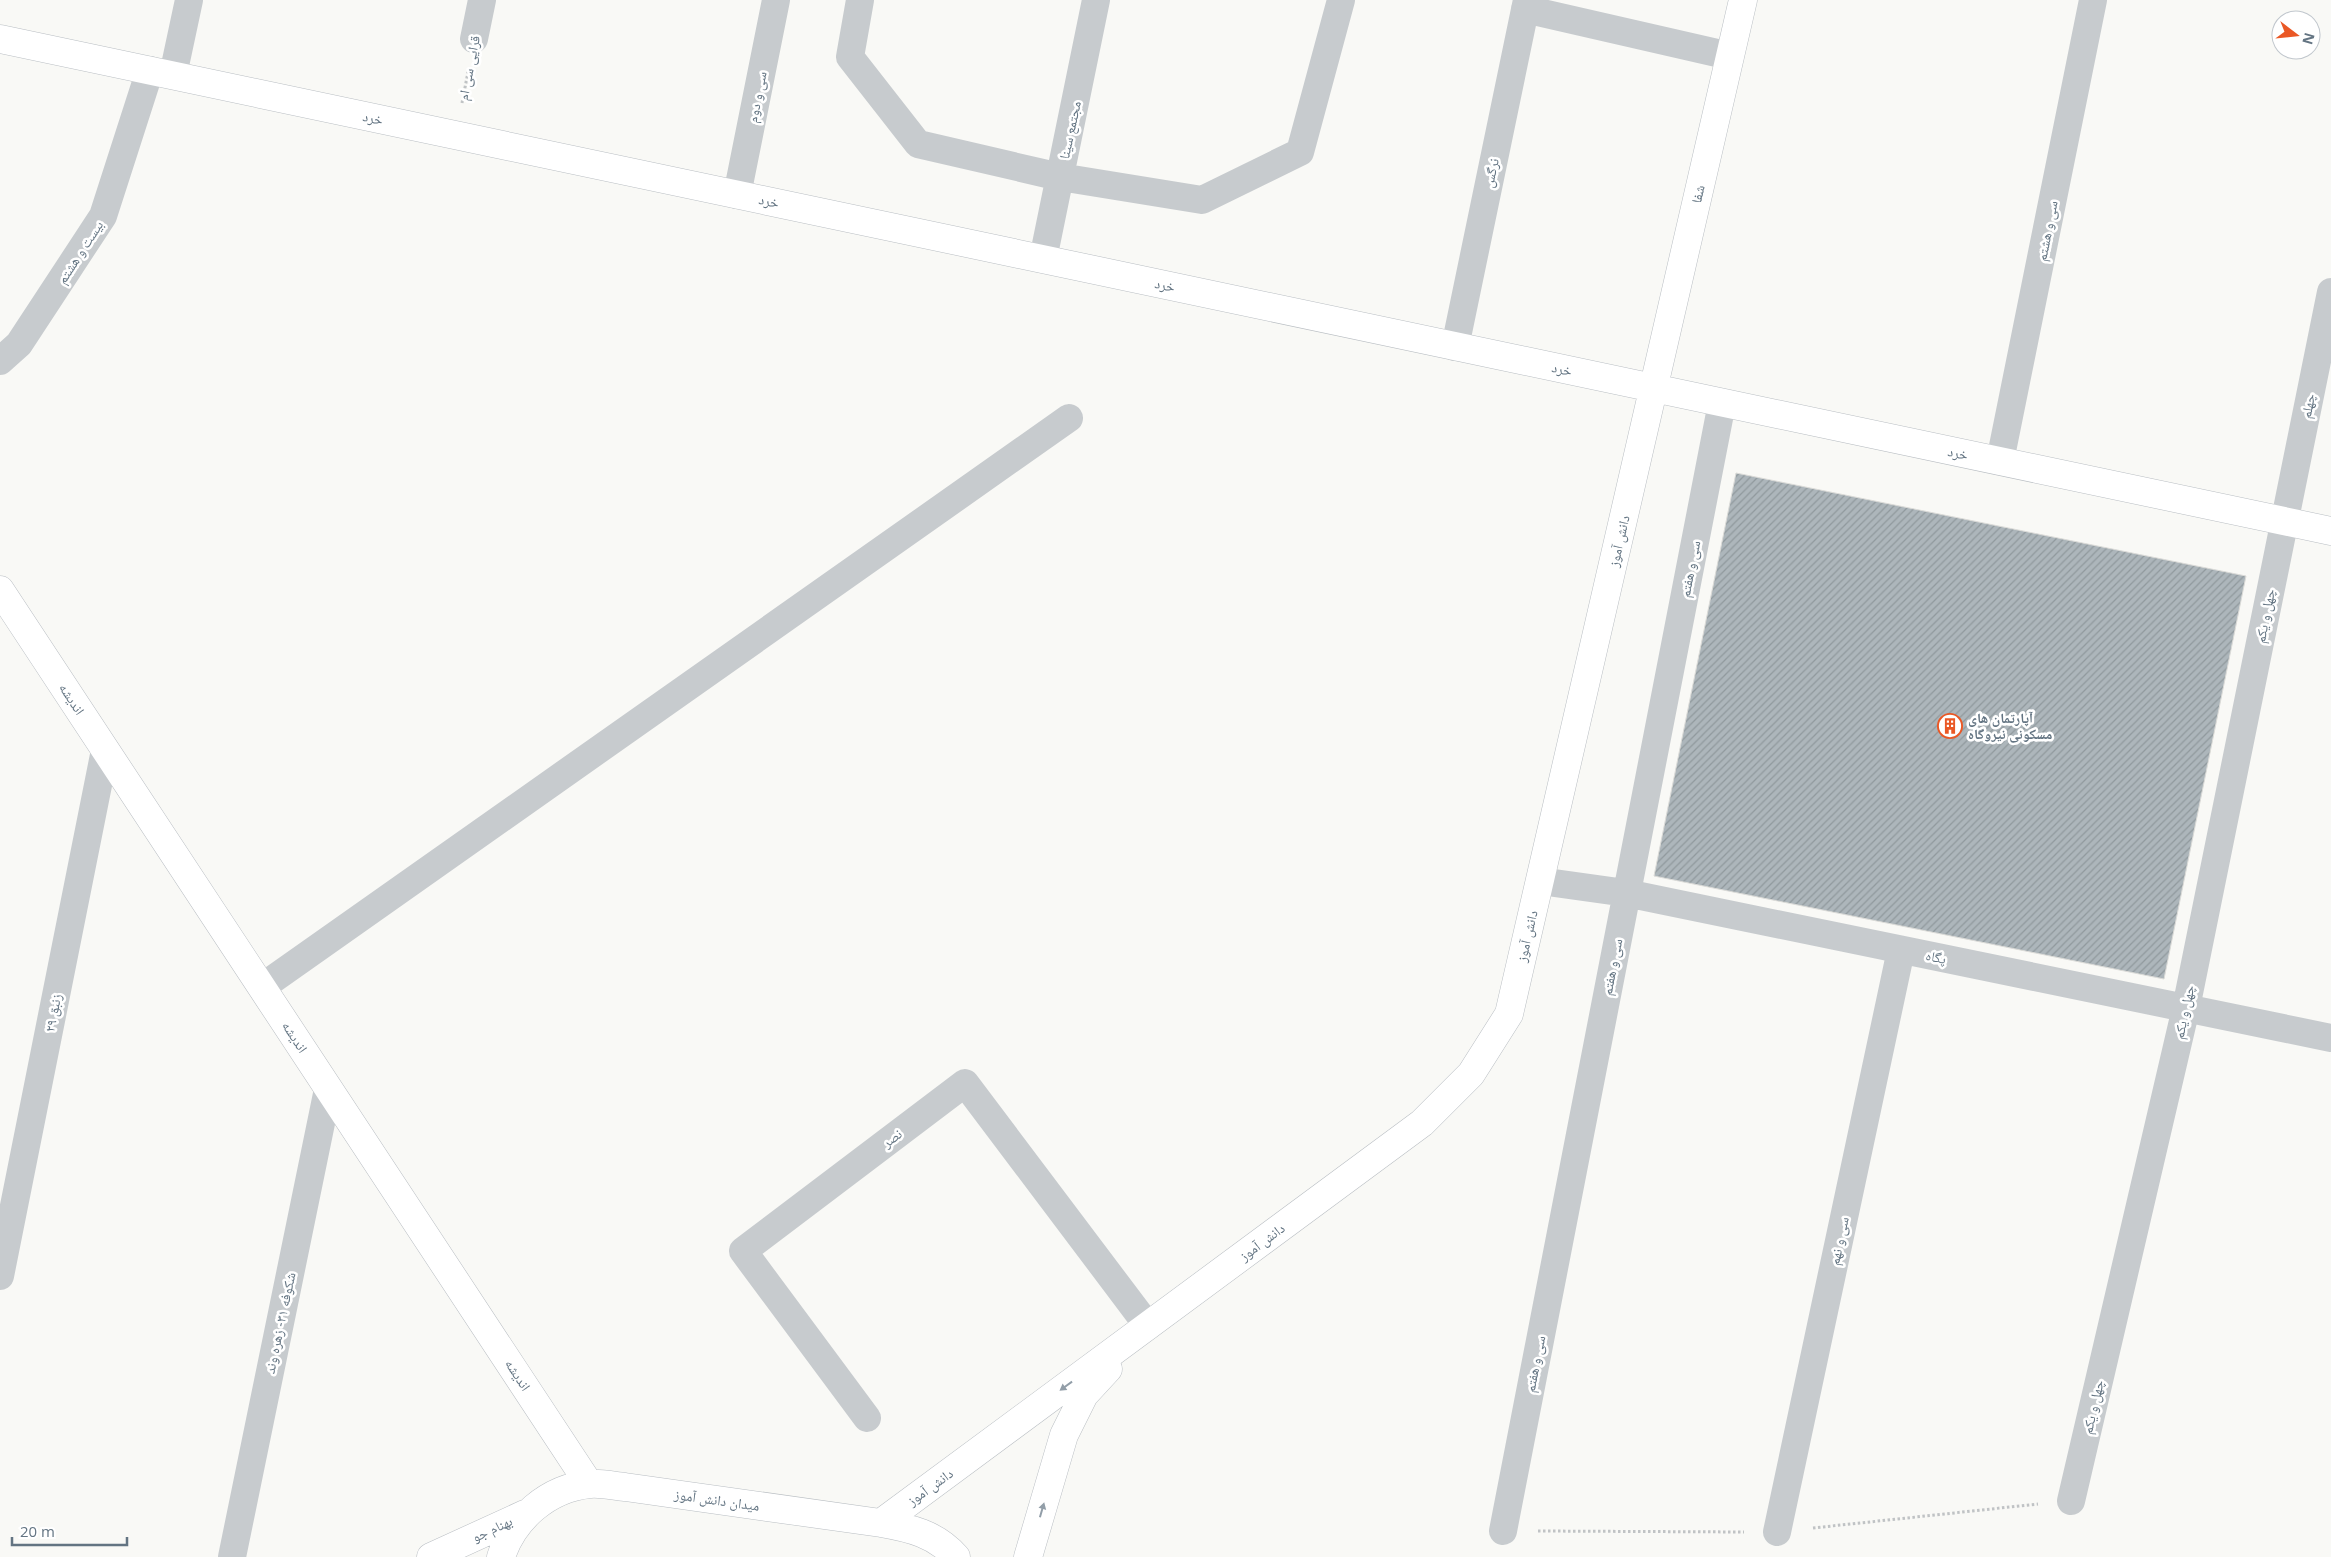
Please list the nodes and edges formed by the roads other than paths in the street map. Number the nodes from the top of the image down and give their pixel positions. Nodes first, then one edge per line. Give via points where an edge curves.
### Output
1 (189, 0) edge
2 (482, 0) edge
3 (776, 0) edge
4 (860, 0) edge
5 (1096, 0) edge
6 (1341, 0) edge
7 (1742, 0) edge
8 (2093, 0) edge
9 (1526, 4) edge
10 (0, 39) edge
11 (474, 39) road end
12 (1730, 56) junction
13 (162, 73) junction
14 (1060, 177) junction
15 (737, 194) junction
16 (1043, 260) junction
17 (2331, 292) edge
18 (1455, 347) junction
19 (0, 361) edge
20 (1654, 388) junction
21 (1722, 402) junction
22 (1069, 418) dead end
23 (2000, 461) junction
24 (2284, 521) junction
25 (2331, 531) edge
26 (0, 590) edge
27 (105, 750) junction
28 (1540, 880) junction
29 (1626, 893) junction
30 (1901, 950) junction
31 (262, 987) junction
32 (2186, 1008) junction
33 (2331, 1038) edge
34 (328, 1089) junction
35 (0, 1276) edge
36 (1148, 1326) junction
37 (867, 1418) dead end
38 (589, 1484) junction
39 (2071, 1501) dead end
40 (526, 1513) junction
41 (881, 1523) junction
42 (1503, 1531) dead end
43 (1777, 1532) dead end
44 (232, 1557) edge
45 (431, 1557) edge
46 (500, 1557) edge
47 (956, 1557) edge
48 (1028, 1557) edge

1 - 13 street, بیست و هشتم
2 - 11 street, قرایی سی ام
3 - 15 street, سی و دوم
4 - 14 street via 850,57 918,144
5 - 14 street, مجتمع سینا
6 - 14 street via 1300,152 1202,200
7 - 12 street, شفا
8 - 23 street, سی و هشتم
9 - 12 street
9 - 18 street, نرگس
10 - 13 street, خرد
12 - 20 street, شفا
13 - 15 street, خرد
13 - 19 street, بیست و هشتم via 103,216 19,344
14 - 16 street, مجتمع سینا
15 - 16 street, خرد
16 - 18 street, خرد
17 - 24 street, چهلم
18 - 20 street, خرد
20 - 21 street, خرد
20 - 28 street, دانش آموز
21 - 23 street, خرد
21 - 29 street, سی و هفتم
22 - 31 street
23 - 24 street, خرد
24 - 25 street, خرد
24 - 32 street, چهل و یکم
26 - 27 street, اندیشه
27 - 31 street, اندیشه
27 - 35 street, زنبق ۲۹
28 - 29 street, پگاه
28 - 36 street, دانش آموز via 1509,1014 1471,1074 1422,1123
29 - 30 street, پگاه
29 - 42 street, سی و هفتم
30 - 32 street, پگاه
30 - 43 street, سی و نهم
31 - 34 street, اندیشه
32 - 33 street, پگاه
32 - 39 street, چهل و یکم
34 - 38 street, اندیشه
34 - 44 street, شکوفه ۳۱- زهره وند
36 - 37 street, نصر via 965,1083 743,1251
36 -> 41 street, دانش آموز
48 -> 36 street, دانش آموز via 1064,1435 1084,1395
38 - 40 street, میدان دانش آموز via 556,1493
38 - 41 street, میدان دانش آموز
40 - 45 street, بهنام جو
40 - 46 street, میدان دانش آموز via 506,1541
41 - 47 street, میدان دانش آموز via 917,1530 948,1548

